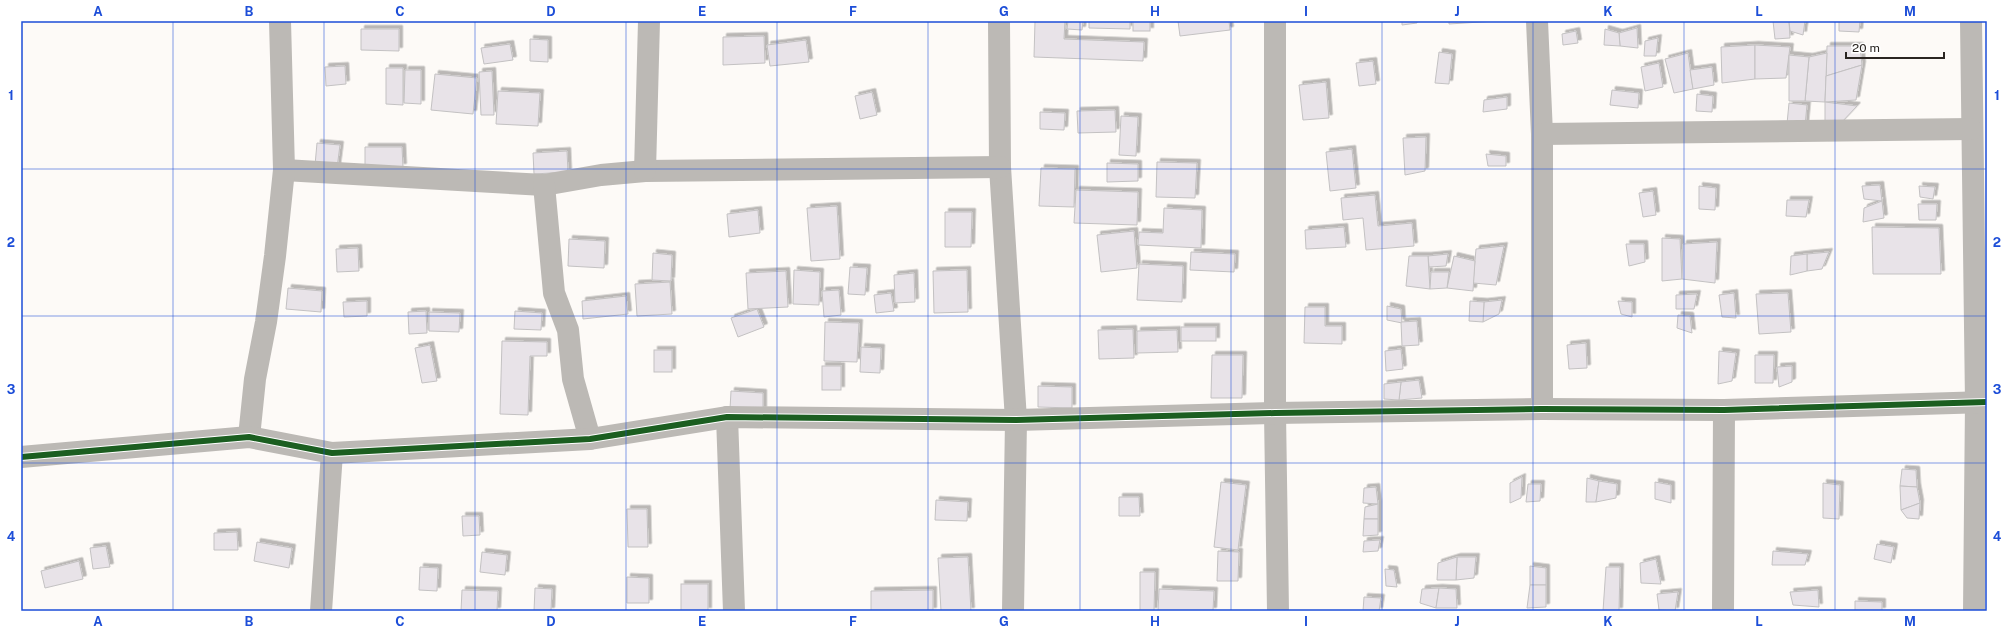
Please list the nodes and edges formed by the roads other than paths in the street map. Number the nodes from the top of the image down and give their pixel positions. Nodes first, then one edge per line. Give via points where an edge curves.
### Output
1 (280, 21) edge
2 (649, 21) edge
3 (999, 21) edge
4 (1275, 21) edge
5 (1537, 21) edge
6 (1971, 21) edge
7 (1971, 129) junction
8 (1542, 134) junction
9 (1000, 167) junction
10 (284, 170) junction
11 (645, 171) junction
12 (544, 185) junction
13 (1981, 402) edge
14 (1542, 409) junction
15 (1724, 410) junction
16 (1275, 413) junction
17 (727, 417) junction
18 (1016, 420) junction
19 (249, 437) junction
20 (590, 439) junction
21 (332, 453) junction
22 (21, 457) edge
23 (321, 611) edge
24 (734, 611) edge
25 (1013, 611) edge
26 (1278, 611) edge
27 (1723, 611) edge
28 (1974, 611) edge

1 - 10 street
2 - 11 street
3 - 9 street
4 - 16 street
5 - 8 street
6 - 7 street
7 - 8 street
7 - 13 street
8 - 14 street
9 - 11 street
9 - 18 street
10 - 12 street
10 - 19 street via 275,256 255,379
11 - 12 street via 601,175
12 - 20 street via 554,293 568,330 573,379
13 - 15 street
13 - 28 street
14 - 15 street
14 - 16 street
15 - 27 street
16 - 18 street
16 - 26 street
17 - 18 street
17 - 20 street
17 - 24 street
18 - 25 street
19 - 21 street
19 - 22 street
20 - 21 street
21 - 23 street

